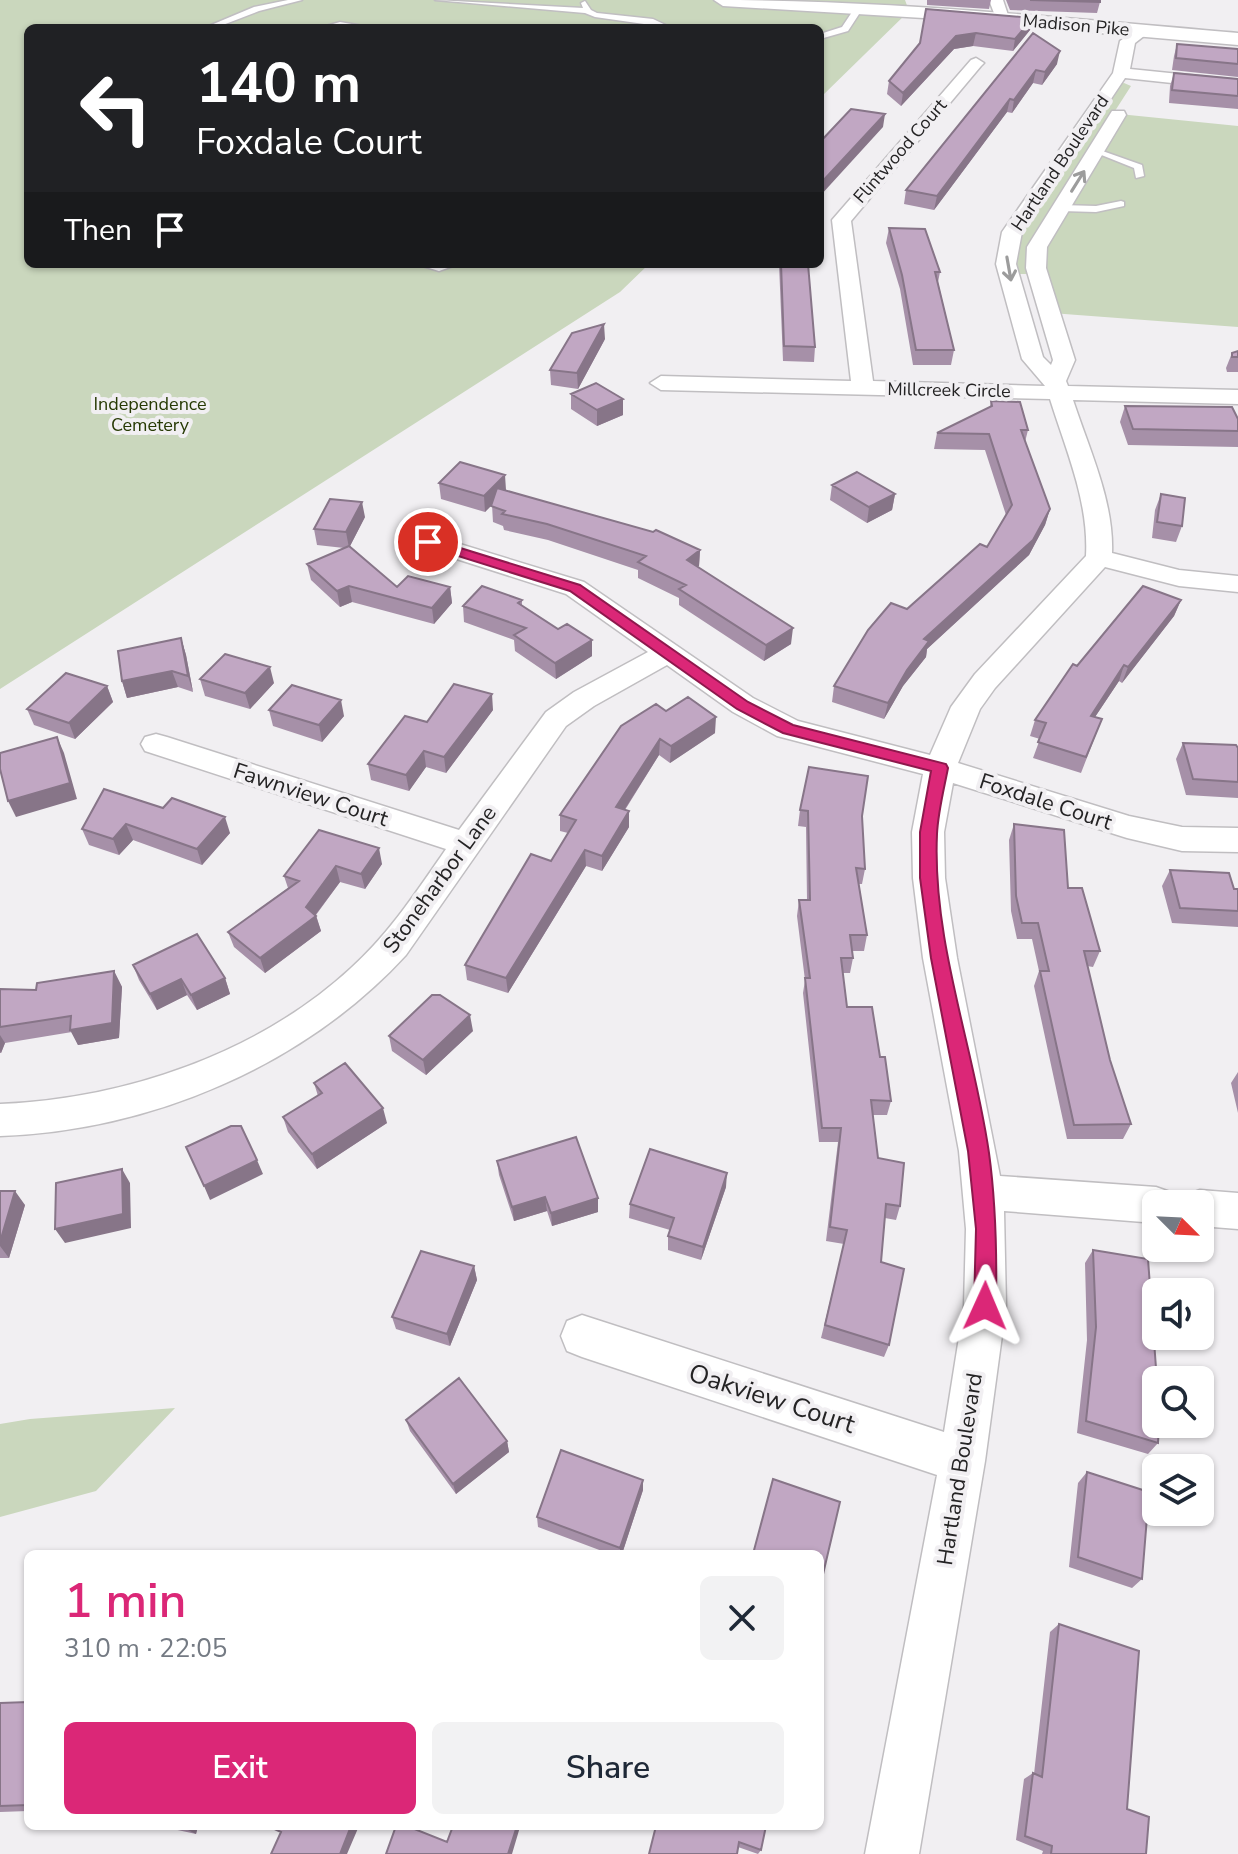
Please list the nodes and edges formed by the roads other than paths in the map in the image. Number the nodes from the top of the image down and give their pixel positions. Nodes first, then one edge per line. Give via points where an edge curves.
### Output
1 (298, 0) edge
2 (439, 0) edge
3 (586, 0) edge
4 (723, 0) edge
5 (776, 2) edge
6 (859, 8) junction
7 (999, 9) edge
8 (587, 11) junction
9 (218, 24) edge
10 (659, 24) edge
11 (1137, 33) junction
12 (824, 36) edge
13 (1238, 39) edge
14 (976, 63) dead end
15 (1121, 73) junction
16 (1238, 85) edge
17 (1135, 88) junction
18 (1097, 150) junction
19 (1139, 176) dead end
20 (1121, 204) dead end
21 (1061, 208) junction
22 (661, 383) dead end
23 (1056, 387) junction
24 (863, 388) junction
25 (1238, 397) edge
26 (428, 542) dead end
27 (1099, 558) junction
28 (1238, 584) edge
29 (669, 652) junction
30 (156, 744) dead end
31 (940, 768) junction
32 (1238, 840) edge
33 (466, 844) junction
34 (0, 1120) edge
35 (982, 1192) junction
36 (1142, 1204) edge
37 (1214, 1209) edge
38 (1238, 1211) edge
39 (582, 1336) dead end
40 (962, 1461) junction
41 (892, 1854) edge

1 - 9 lane
2 - 8 lane
3 - 8 lane
4 - 5 main road, Madison Pike
5 - 6 main road, Madison Pike
6 - 7 main road, Madison Pike
6 - 12 lane via 845,29
7 - 11 main road, Madison Pike
8 - 10 lane
11 - 13 main road, Madison Pike
11 - 15 street, Hartland Boulevard via 1128,41
11 - 17 street via 1146,41 1147,65
14 - 24 street, Flintwood Court via 841,220
15 - 17 street
15 -> 23 street, Hartland Boulevard via 1006,248 1033,359
16 - 17 street
17 - 18 street, Hartland Boulevard
18 - 19 lane via 1139,167
21 -> 18 street, Hartland Boulevard
20 - 21 lane
21 - 23 street, Hartland Boulevard via 1037,247 1036,268 1064,360
22 - 24 street, Millcreek Circle
23 - 24 street, Millcreek Circle
23 - 25 street, Millcreek Circle
23 - 27 street, Hartland Boulevard via 1092,493
26 - 29 street, Foxdale Court via 575,588
27 - 28 street via 1179,578
27 - 31 street, Hartland Boulevard via 985,681 966,707
29 - 31 street, Foxdale Court via 743,705 788,729
29 - 33 street, Stoneharbor Lane via 556,719
30 - 33 street, Fawnview Court
31 - 32 street, Foxdale Court via 1127,827 1182,839
31 - 35 street, Hartland Boulevard via 928,832 929,878
33 - 34 street, Stoneharbor Lane via 393,947 347,991 263,1048 148,1096 64,1116
35 - 36 street
35 - 40 street, Hartland Boulevard via 985,1306
37 - 38 street
39 - 40 street, Oakview Court
40 - 41 street, Hartland Boulevard

